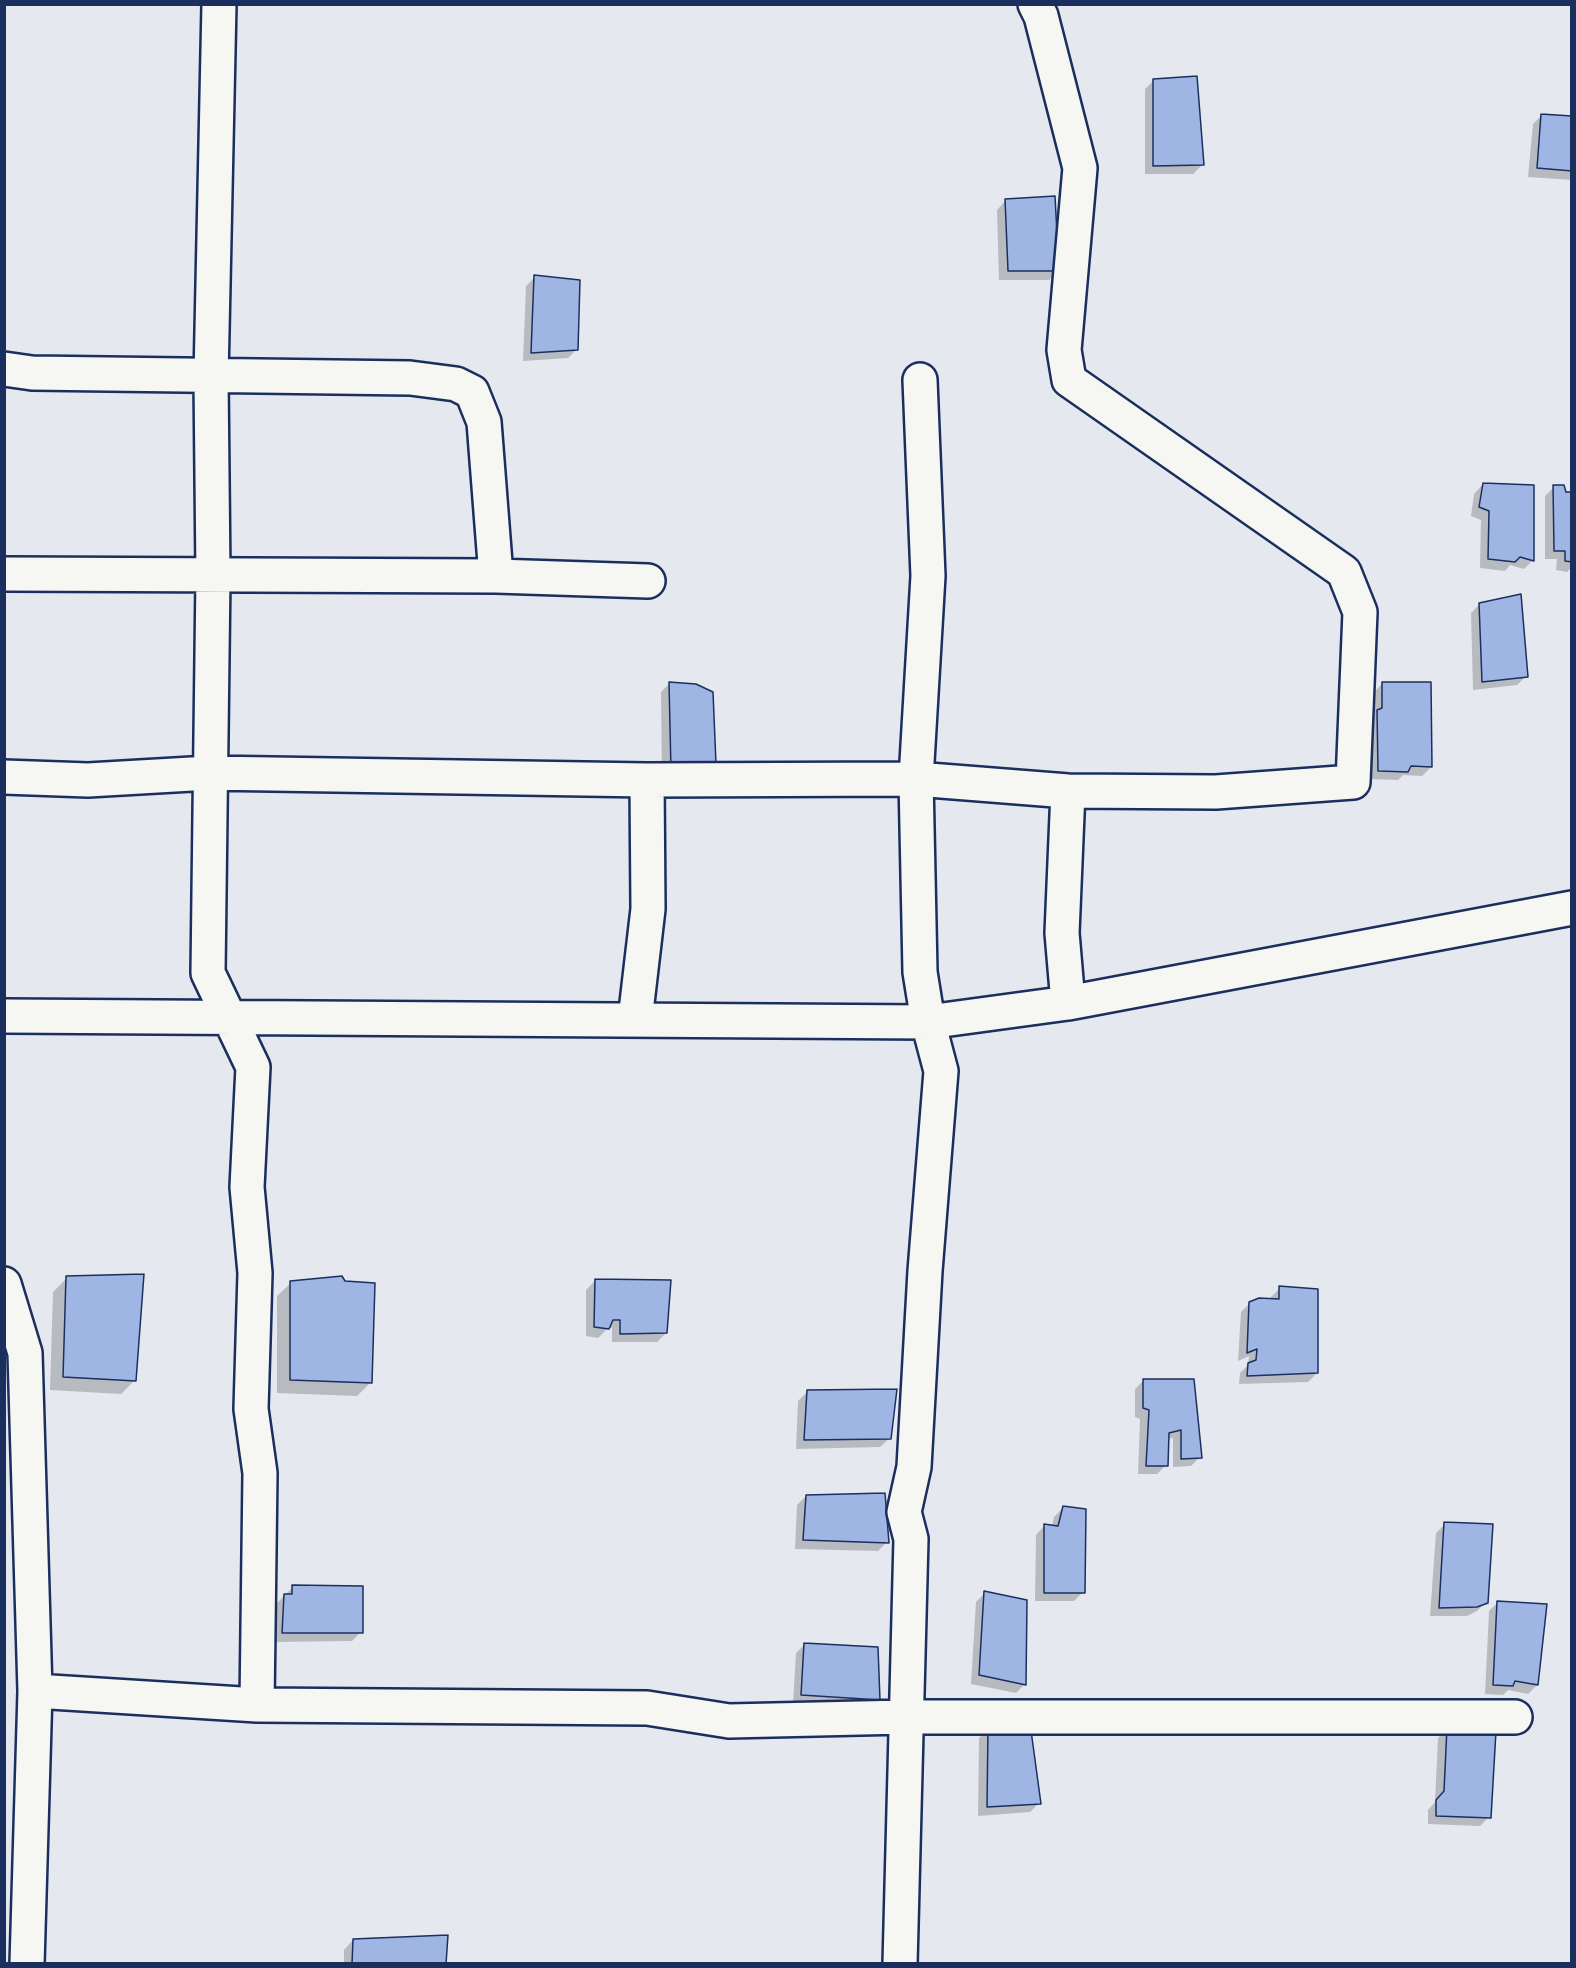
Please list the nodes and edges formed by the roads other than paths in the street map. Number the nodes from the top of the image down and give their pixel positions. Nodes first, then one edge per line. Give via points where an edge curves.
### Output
1 (219, 4) edge
2 (1035, 4) edge
3 (4, 369) edge
4 (211, 377) junction
5 (920, 380) dead end
6 (4, 574) edge
7 (213, 576) junction
8 (496, 576) junction
9 (648, 581) dead end
10 (209, 773) junction
11 (4, 777) edge
12 (916, 779) junction
13 (647, 780) junction
14 (1068, 791) junction
15 (1572, 908) edge
16 (1068, 1003) junction
17 (4, 1016) edge
18 (230, 1018) junction
19 (635, 1020) junction
20 (928, 1022) junction
21 (4, 1284) edge
22 (35, 1691) junction
23 (257, 1705) junction
24 (905, 1717) junction
25 (1515, 1717) dead end
26 (27, 1964) edge
27 (900, 1964) edge

1 - 4 street
2 - 14 street via 1080,168 1064,350 1069,380 1344,572 1359,612 1353,782 1215,792
3 - 4 street
4 - 7 street
4 - 8 street via 410,378 456,384 472,392 484,422
5 - 12 street via 928,576
6 - 7 street
7 - 8 street
7 - 10 street
8 - 9 street
10 - 11 street via 88,780
10 - 13 street
10 - 18 street via 208,973
12 - 13 street
12 - 14 street
12 - 20 street via 920,972
13 - 19 street via 648,909
14 - 16 street via 1062,933
15 - 16 street
16 - 20 street
17 - 18 street
18 - 19 street
18 - 23 street via 253,1067 247,1187 255,1273 251,1409 260,1473
19 - 20 street
20 - 24 street via 941,1071 924,1271 914,1467 904,1512 911,1539
21 - 22 street via 25,1353
22 - 23 street
22 - 26 street
23 - 24 street via 647,1708 729,1721
24 - 25 street
24 - 27 street

